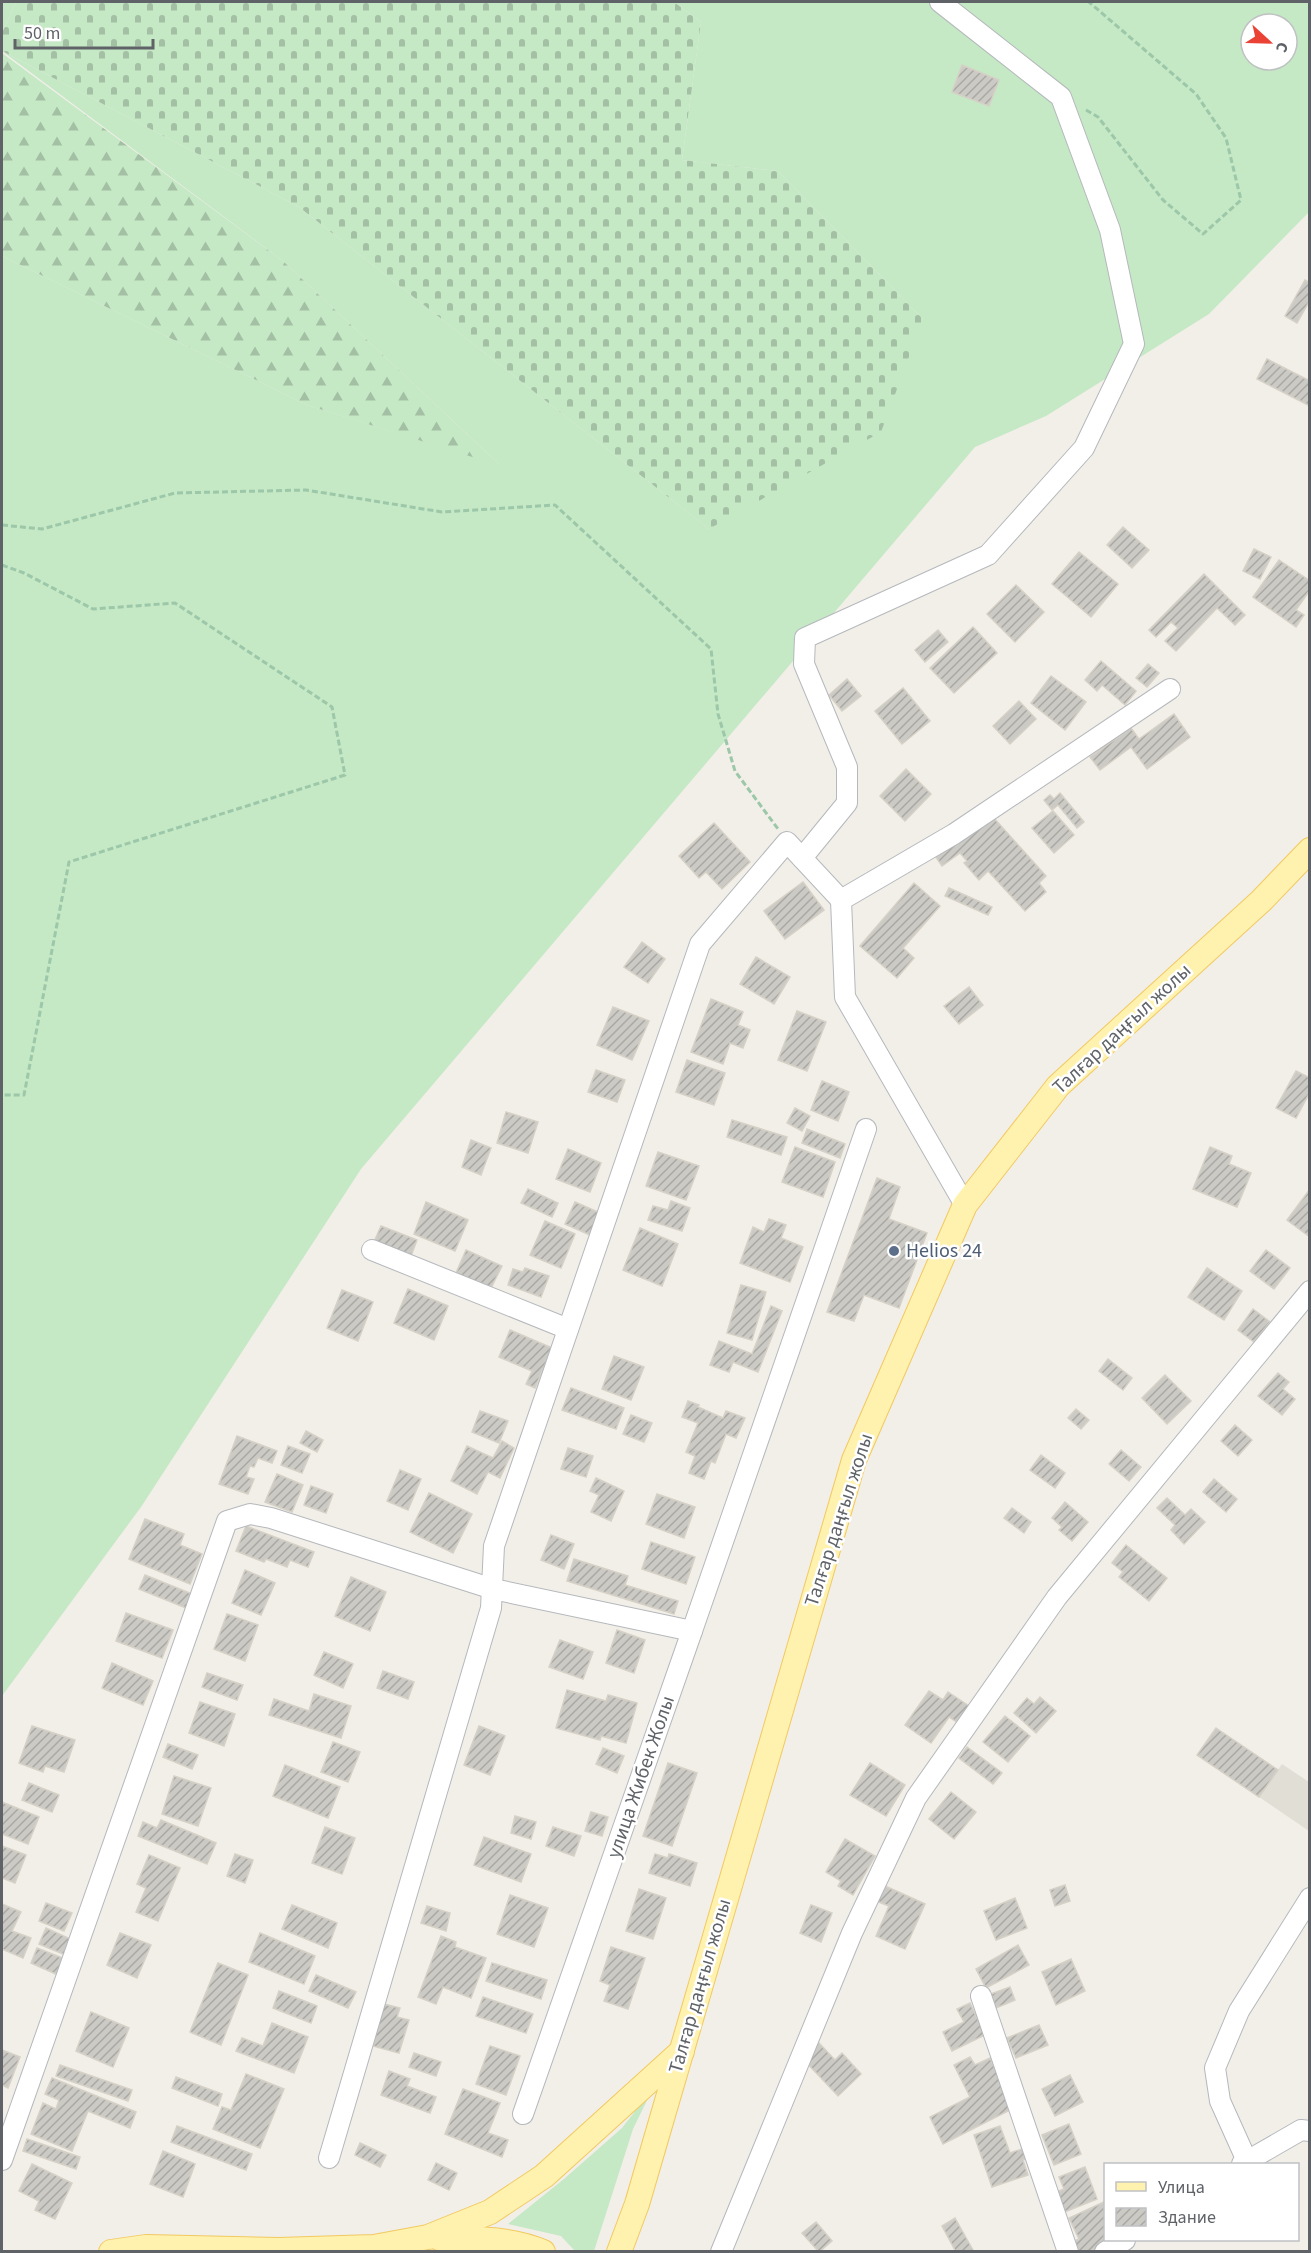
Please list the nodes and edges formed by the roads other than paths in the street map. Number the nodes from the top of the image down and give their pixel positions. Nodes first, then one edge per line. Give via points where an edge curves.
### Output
1 (940, 2) edge
2 (1170, 689) dead end
3 (1310, 850) edge
4 (802, 858) junction
5 (841, 900) junction
6 (866, 1129) dead end
7 (965, 1205) junction
8 (372, 1250) dead end
9 (1310, 1291) edge
10 (568, 1329) junction
11 (493, 1589) junction
12 (692, 1631) junction
13 (1310, 1898) edge
14 (981, 1996) dead end
15 (682, 2051) junction
16 (523, 2114) dead end
17 (1310, 2131) edge
18 (329, 2158) dead end
19 (2, 2160) edge
20 (1244, 2163) edge
21 (428, 2237) junction
22 (1123, 2241) edge
23 (395, 2248) edge
24 (145, 2249) edge
25 (111, 2252) edge
26 (543, 2252) edge
27 (619, 2252) edge
28 (721, 2252) edge
29 (1068, 2252) edge
30 (1104, 2252) edge

1 - 4 street via 1061,97 1110,230 1134,344 1084,448 988,555 805,638 804,664 847,767 847,803
2 - 5 street via 954,834
3 - 7 main road, Талғар даңғыл жолы via 1261,901 1058,1086
4 - 5 street
4 - 10 street via 787,842 700,944
5 - 7 street via 845,997
6 - 12 street, улица Жибек Жолы
7 - 15 main road, Талғар даңғыл жолы via 854,1460
8 - 10 street
9 - 28 street via 1057,1597 916,1798 852,1933
10 - 11 street via 494,1546
11 - 12 street
11 - 18 street via 491,1608
11 - 19 street via 271,1518 250,1514 227,1521
12 - 16 street, улица Жибек Жолы
13 - 20 street via 1239,2011 1215,2068 1220,2101
14 - 29 street
15 - 21 main road via 544,2176 490,2212
15 - 27 main road, Талғар даңғыл жолы
17 - 20 street via 1301,2130
21 - 23 main road
21 - 26 main road via 527,2245
22 - 30 street
23 - 24 main road
24 - 25 main road

